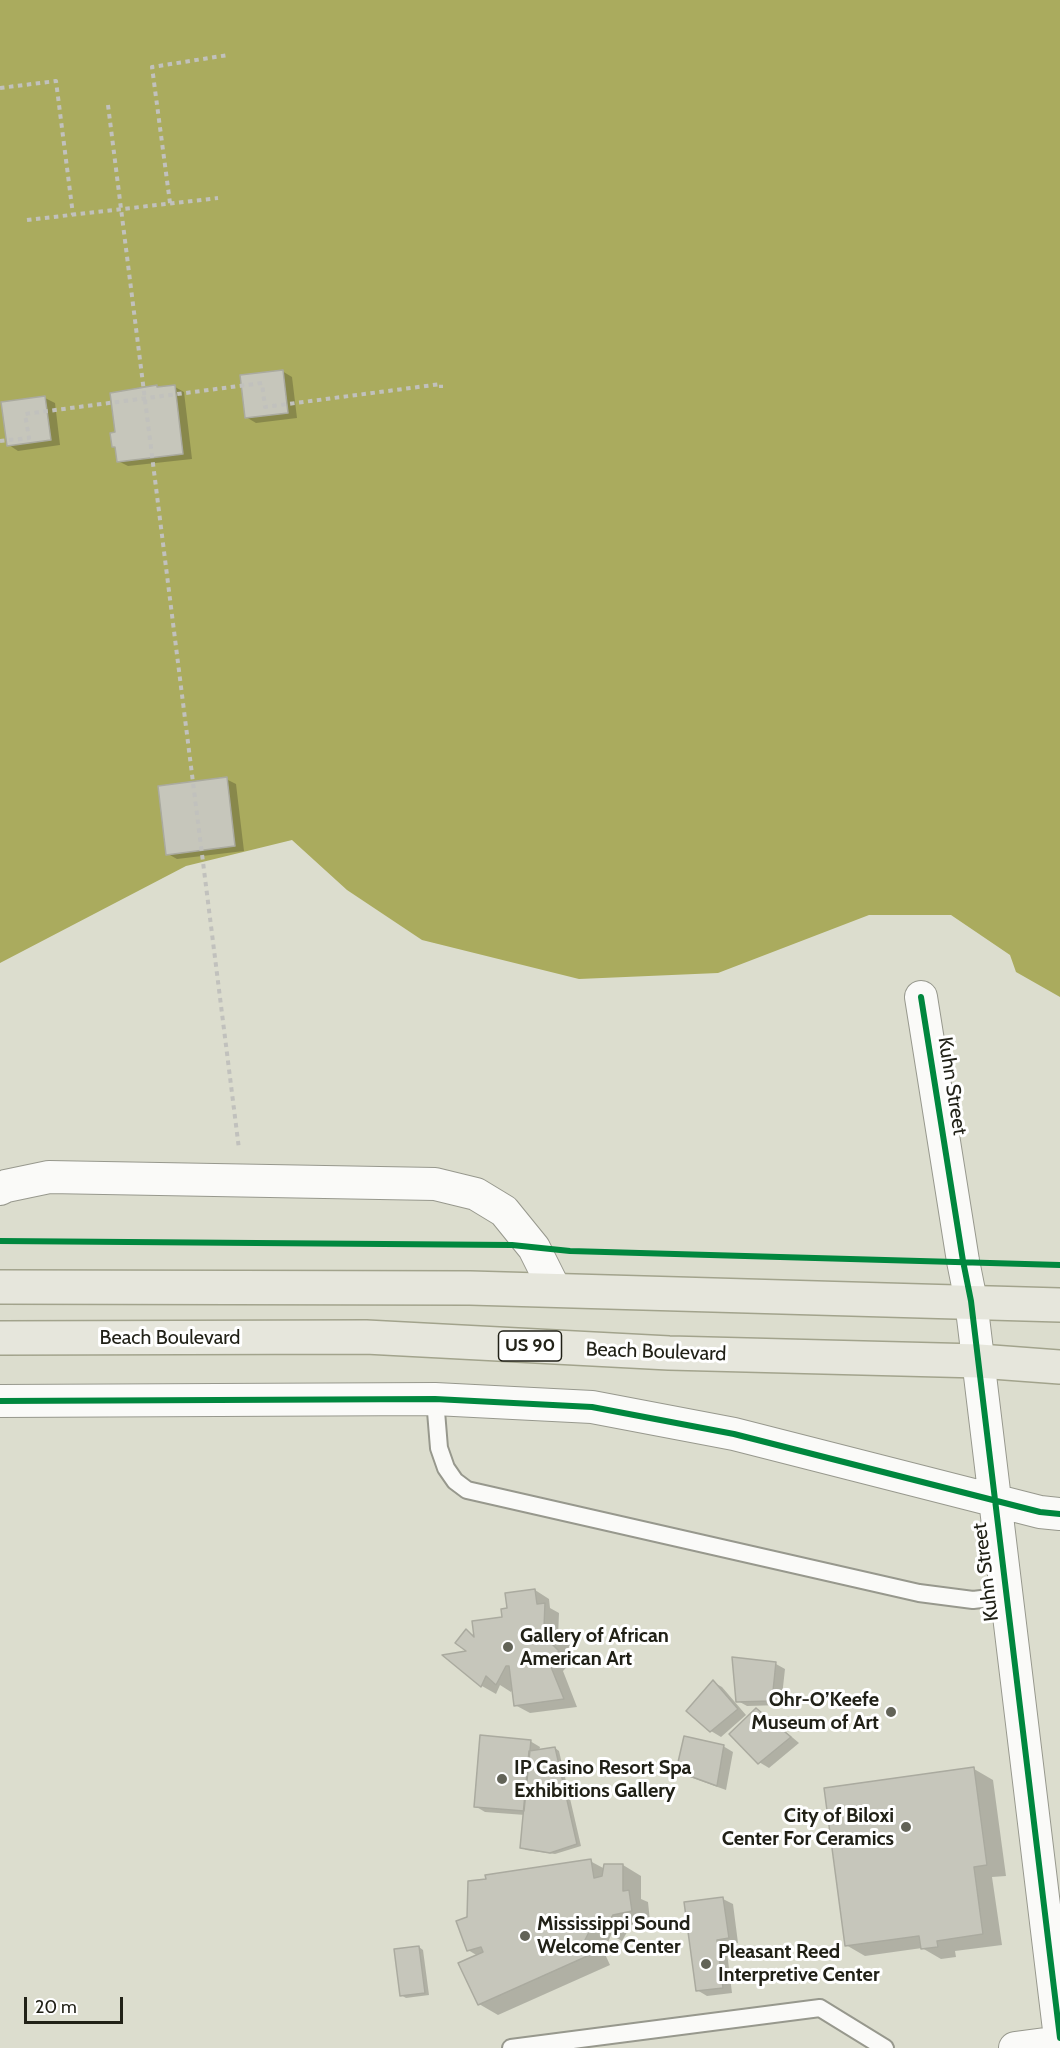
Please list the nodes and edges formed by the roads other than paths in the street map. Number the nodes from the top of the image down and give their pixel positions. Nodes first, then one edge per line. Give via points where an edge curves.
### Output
1 (921, 997) dead end
2 (0, 1189) edge
3 (0, 1287) edge
4 (555, 1290) junction
5 (971, 1301) junction
6 (1060, 1305) edge
7 (0, 1338) edge
8 (979, 1361) junction
9 (1060, 1367) edge
10 (435, 1399) junction
11 (0, 1401) edge
12 (994, 1500) junction
13 (1060, 1514) edge
14 (1006, 1596) junction
15 (1054, 1940) edge
16 (1060, 2040) edge
17 (511, 2048) edge
18 (885, 2048) edge
19 (1015, 2048) edge

1 - 5 street, Kuhn Street
2 - 4 street via 49,1177 435,1184 476,1194 504,1211 534,1248
3 - 4 main road
4 - 5 main road
5 - 6 main road
5 - 8 street, Kuhn Street
7 - 8 main road, Beach Boulevard / US 90 via 366,1337 669,1353
8 - 9 main road, Beach Boulevard / US 90
8 - 12 street, Kuhn Street
10 - 11 street
10 - 12 street via 592,1407 734,1434
10 - 14 lane via 439,1448 446,1468 467,1490 919,1593 973,1600
12 - 13 street
12 - 14 street, Kuhn Street
14 - 15 street, Kuhn Street
15 - 16 street, Kuhn Street
16 - 19 street
17 - 18 lane via 820,2008

